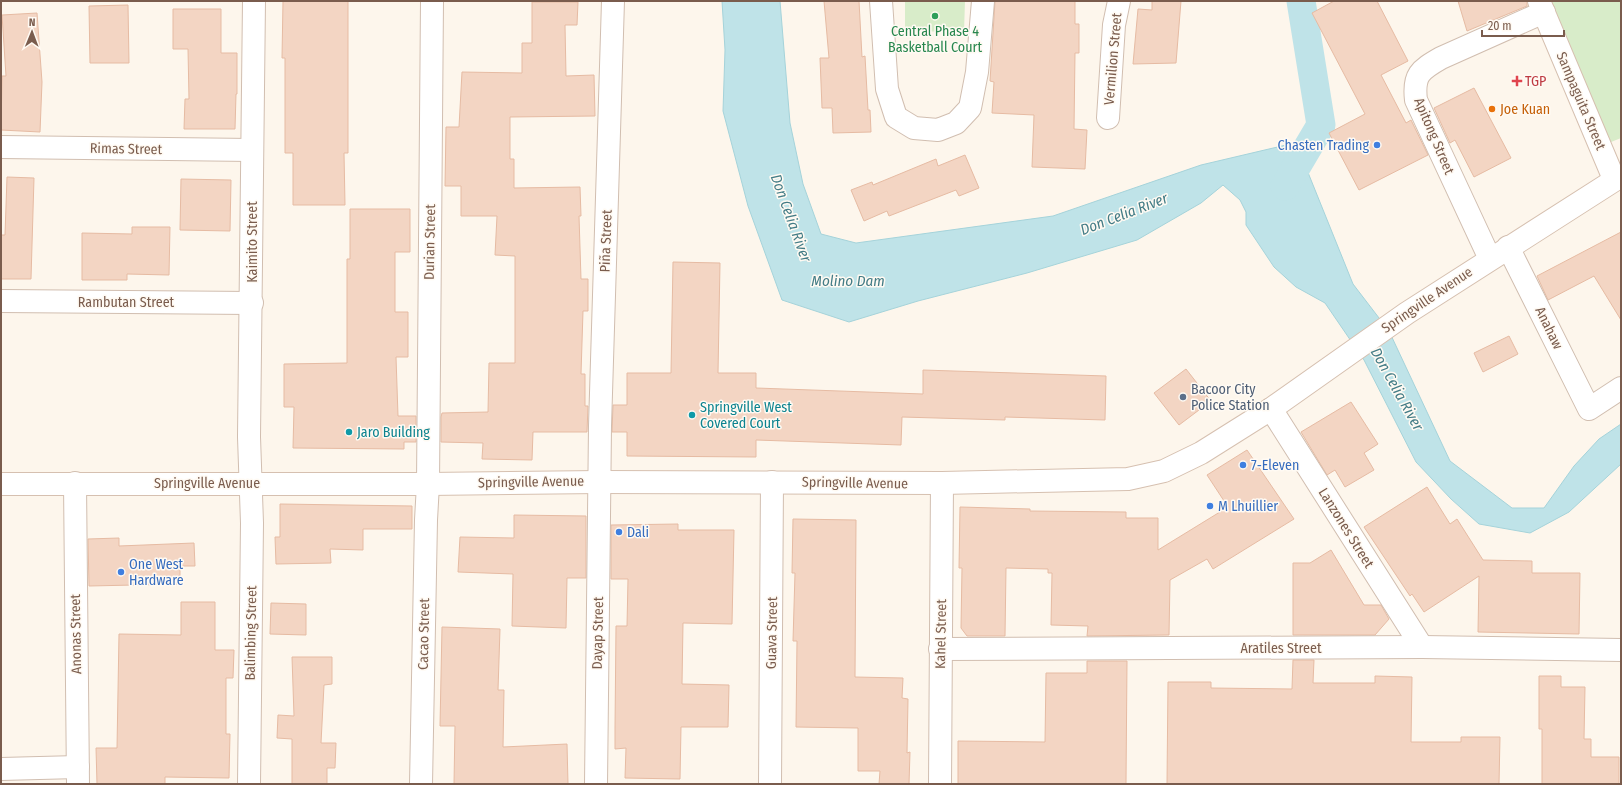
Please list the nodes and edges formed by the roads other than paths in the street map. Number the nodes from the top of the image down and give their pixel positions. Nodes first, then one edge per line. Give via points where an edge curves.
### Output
1 (254, 1) edge
2 (432, 1) edge
3 (612, 1) edge
4 (881, 1) edge
5 (984, 1) edge
6 (1119, 1) edge
7 (1542, 6) edge
8 (1108, 118) dead end
9 (1, 147) edge
10 (252, 150) junction
11 (1617, 178) edge
12 (1499, 253) junction
13 (1, 301) edge
14 (252, 304) junction
15 (1621, 388) edge
16 (1271, 409) junction
17 (600, 482) junction
18 (772, 482) junction
19 (74, 483) junction
20 (251, 483) junction
21 (942, 483) junction
22 (1, 484) edge
23 (428, 484) junction
24 (1422, 647) junction
25 (940, 649) junction
26 (1621, 650) edge
27 (1, 769) edge
28 (78, 776) edge
29 (249, 784) edge
30 (421, 784) edge
31 (596, 784) edge
32 (770, 784) edge
33 (940, 784) edge

1 - 10 street, Kaimito Street
2 - 23 street, Durian Street
3 - 17 street, Piña Street
4 - 5 street via 887,89 896,117 914,128 938,130 956,123 970,108 977,72
6 - 8 street, Vermilion Street via 1114,25
7 - 11 street, Sampaguita Street
7 - 12 street, Apitong Street via 1426,67 1418,75 1415,86 1416,100
9 - 10 street, Rimas Street
10 - 14 street, Kaimito Street
11 - 12 street, Springville Avenue
12 - 15 street, Anahaw via 1589,409
12 - 16 street, Springville Avenue via 1407,313
13 - 14 street, Rambutan Street
14 - 20 street, Kaimito Street via 249,437
16 - 21 street, Springville Avenue via 1201,453 1164,471 1128,479
16 - 24 street, Lanzones Street
17 - 18 street, Springville Avenue
17 - 23 street, Springville Avenue
17 - 31 street, Dayap Street
18 - 21 street, Springville Avenue
18 - 32 street, Guava Street
19 - 20 street, Springville Avenue
19 - 22 street, Springville Avenue
19 - 28 street, Anonas Street
20 - 23 street, Springville Avenue
20 - 29 street, Balimbing Street
21 - 25 street, Kahel Street
23 - 30 street, Cacao Street
24 - 25 street, Aratiles Street
24 - 26 street, Aratiles Street
25 - 33 street, Kahel Street
27 - 28 street

